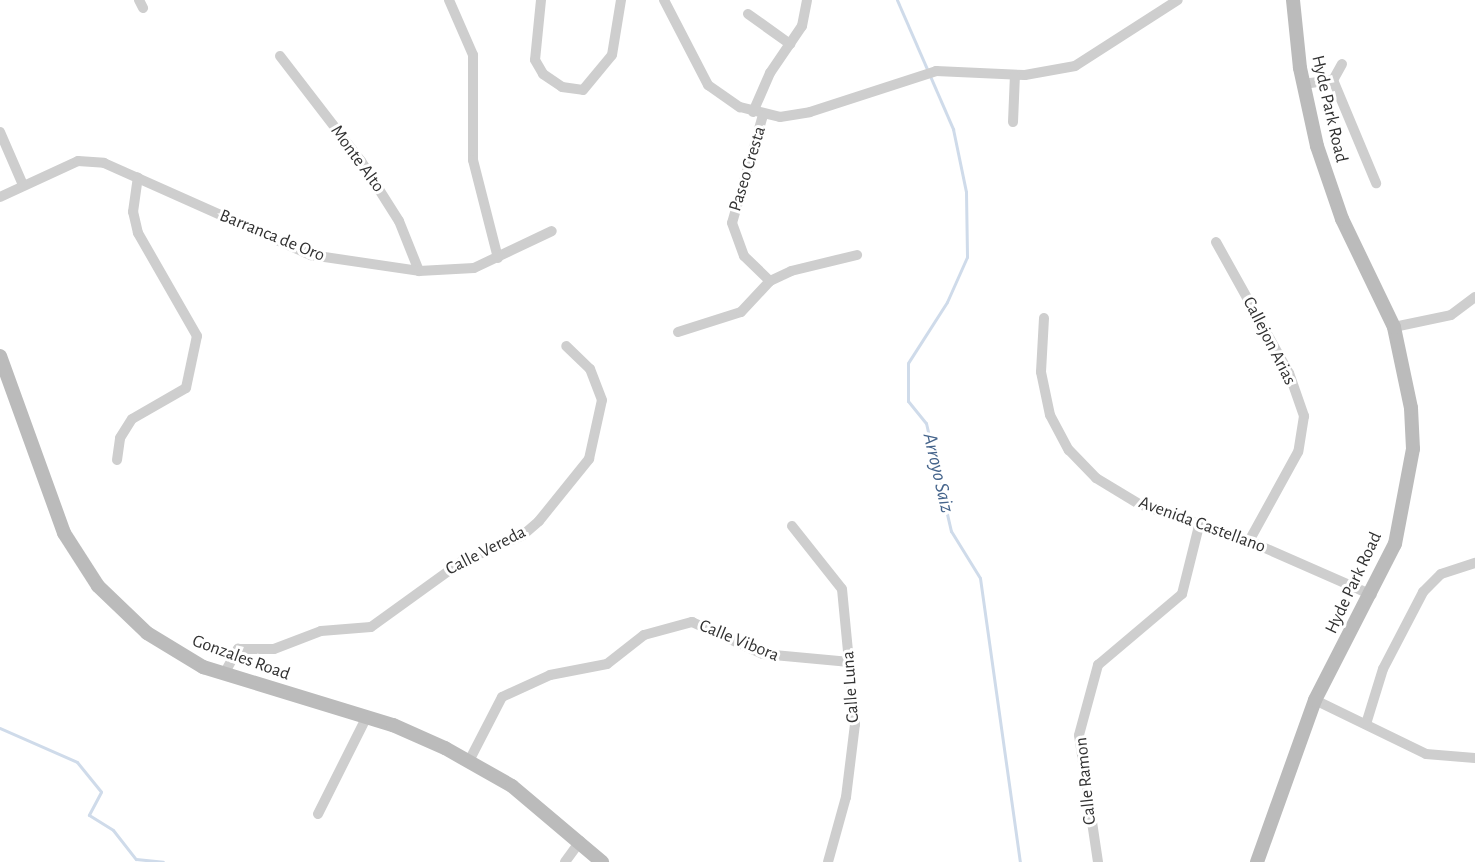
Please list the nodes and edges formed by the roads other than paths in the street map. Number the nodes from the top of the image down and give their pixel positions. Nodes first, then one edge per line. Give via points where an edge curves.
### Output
1 (449, 0) edge
2 (541, 0) edge
3 (621, 0) edge
4 (664, 0) edge
5 (807, 0) edge
6 (1178, 0) edge
7 (1293, 0) edge
8 (1163, 4) edge
9 (748, 14) dead end
10 (790, 44) junction
11 (280, 56) dead end
12 (1342, 64) dead end
13 (1015, 75) junction
14 (1333, 81) junction
15 (1302, 84) junction
16 (758, 114) junction
17 (1013, 122) dead end
18 (0, 132) edge
19 (138, 177) junction
20 (1376, 183) dead end
21 (23, 185) junction
22 (0, 197) edge
23 (552, 231) dead end
24 (1216, 242) dead end
25 (857, 255) dead end
26 (498, 258) junction
27 (419, 271) junction
28 (770, 281) junction
29 (1475, 297) edge
30 (1044, 318) dead end
31 (1394, 327) junction
32 (678, 332) dead end
33 (566, 345) dead end
34 (0, 356) edge
35 (117, 460) dead end
36 (792, 526) dead end
37 (1199, 526) junction
38 (1249, 541) junction
39 (1475, 563) edge
40 (1372, 595) junction
41 (850, 662) junction
42 (224, 674) junction
43 (1315, 700) junction
44 (367, 717) junction
45 (1366, 724) junction
46 (1475, 758) edge
47 (470, 761) junction
48 (318, 814) dead end
49 (580, 841) junction
50 (565, 862) edge
51 (602, 862) edge
52 (828, 862) edge
53 (1098, 862) edge
54 (1257, 862) edge

1 - 26 street via 473,55 477,84 473,160
2 - 3 street via 535,60 543,74 562,87 583,90 612,55
4 - 16 street via 701,77 724,98
5 - 10 street, Paseo Cresta via 802,26
6 - 8 street
7 - 15 main road, Hyde Park Road
8 - 13 street via 1083,63
9 - 10 street
10 - 16 street, Paseo Cresta via 770,73
11 - 27 street, Monte Alto via 374,181 399,221
12 - 14 street
13 - 16 street via 936,71 803,114
13 - 17 street
14 - 15 street
14 - 20 street
15 - 31 main road, Hyde Park Road via 1335,201
16 - 28 street, Paseo Cresta via 732,223 740,250
18 - 21 street
19 - 21 street, Barranca de Oro via 104,163 78,161
19 - 27 street, Barranca de Oro via 311,255
19 - 35 street via 133,212 138,233 197,336 186,388 132,419 120,438
21 - 22 street, Barranca de Oro
23 - 26 street, Barranca de Oro
24 - 38 street, Callejon Arias via 1289,373 1304,417 1299,452
25 - 28 street via 803,266
26 - 27 street, Barranca de Oro via 453,272
28 - 32 street via 741,312
29 - 31 street via 1451,315
30 - 37 street, Avenida Castellano via 1041,372 1050,415 1070,450 1096,478 1139,504
31 - 40 main road, Hyde Park Road via 1411,408 1413,448 1395,544
33 - 42 street, Calle Vereda via 590,369 603,400 589,459 539,521 523,535 461,562 371,627 321,631 274,649 238,649
34 - 42 main road, Gonzales Road via 51,500 80,561 147,633
36 - 41 street, Calle Luna via 842,589
37 - 38 street, Avenida Castellano
37 - 53 street, Calle Ramon via 1182,594 1098,665 1079,735
38 - 40 street, Avenida Castellano
39 - 45 street via 1441,574 1423,592 1383,669
40 - 43 main road, Hyde Park Road
41 - 47 street, Calle Vibora via 763,654 692,622 645,635 607,664 550,675 502,698
41 - 52 street, Calle Luna via 855,724 846,797
42 - 44 main road, Gonzales Road
43 - 45 street
43 - 54 main road, Hyde Park Road
44 - 47 main road, Gonzales Road
44 - 48 street
45 - 46 street via 1426,754
47 - 49 main road, Gonzales Road via 521,793
49 - 50 street
49 - 51 main road, Gonzales Road

